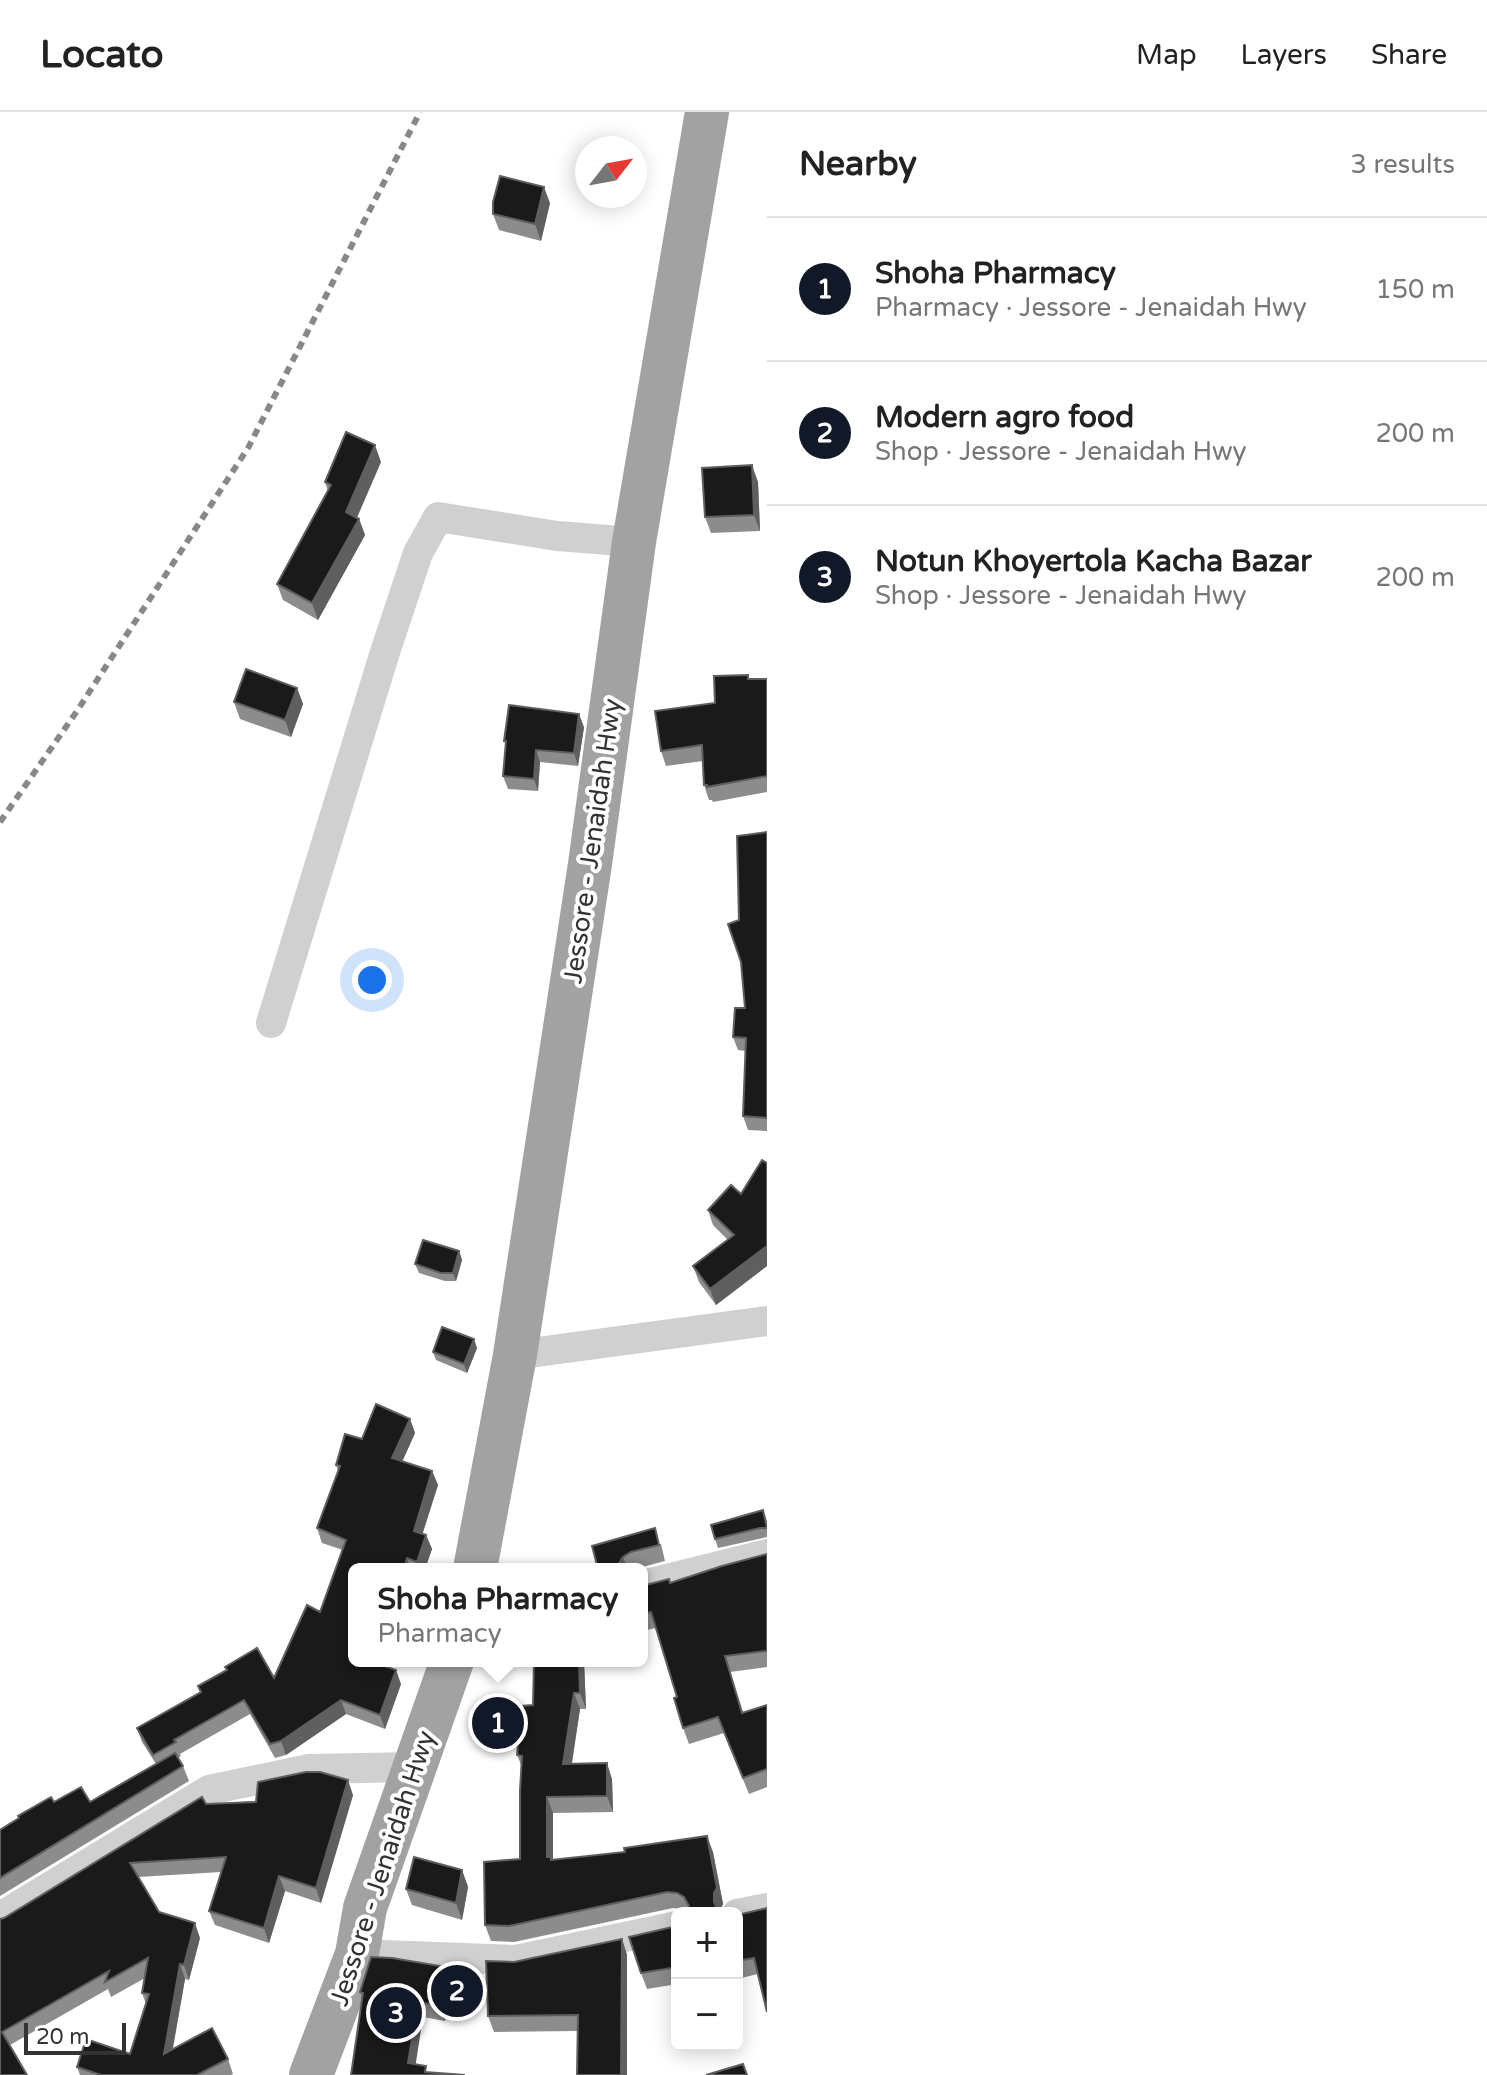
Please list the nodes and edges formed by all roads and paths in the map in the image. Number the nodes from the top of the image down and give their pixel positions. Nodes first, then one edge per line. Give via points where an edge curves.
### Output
1 (707, 112) edge
2 (634, 542) junction
3 (271, 1023) dead end
4 (767, 1321) edge
5 (515, 1355) junction
6 (767, 1554) edge
7 (476, 1563) edge
8 (648, 1584) edge
9 (450, 1667) edge
10 (415, 1767) junction
11 (767, 1908) edge
12 (743, 1913) edge
13 (0, 1917) edge
14 (671, 1927) edge
15 (357, 1954) junction
16 (311, 2075) edge

1 - 2 highway, Jessore - Jenaidah Hwy
2 - 3 street via 438,517 418,553 389,638
2 - 5 highway, Jessore - Jenaidah Hwy
4 - 5 street
5 - 7 highway, Jessore - Jenaidah Hwy
6 - 8 street
9 - 10 highway, Jessore - Jenaidah Hwy
10 - 13 street via 309,1769 209,1790
10 - 15 highway, Jessore - Jenaidah Hwy via 365,1908
11 - 12 street
14 - 15 street via 516,1960
15 - 16 highway, Jessore - Jenaidah Hwy

